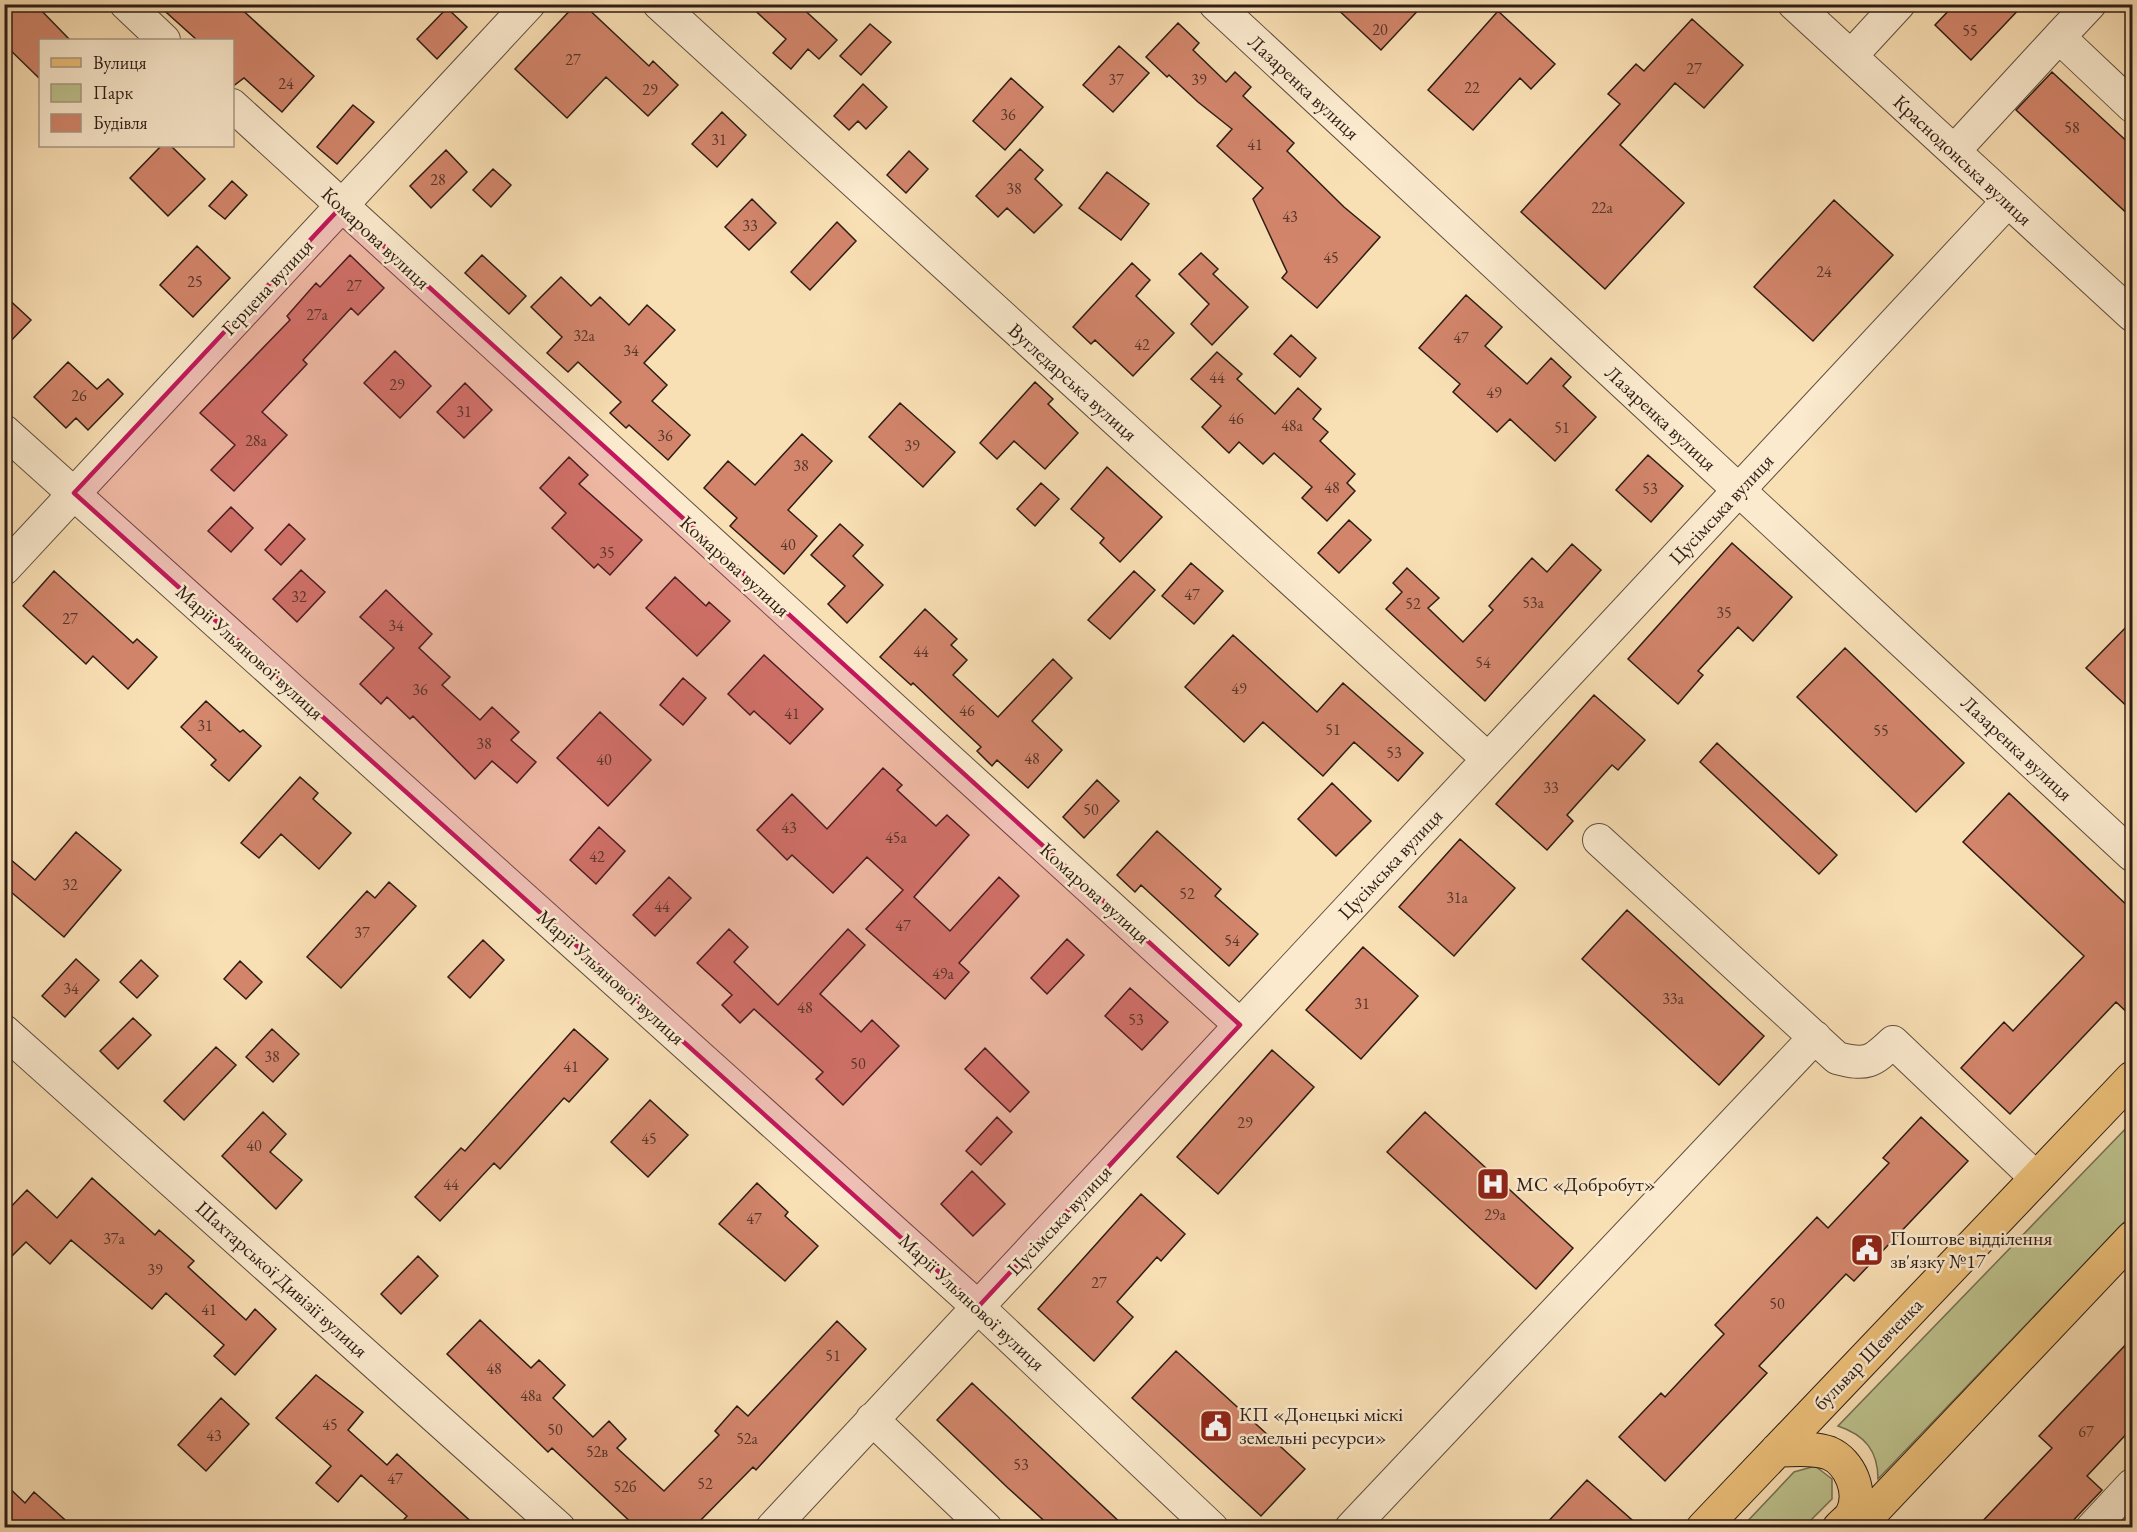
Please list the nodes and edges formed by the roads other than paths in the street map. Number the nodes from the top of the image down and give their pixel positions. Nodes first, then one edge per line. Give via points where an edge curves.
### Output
1 (126, 4) edge
2 (529, 4) edge
3 (659, 4) edge
4 (1215, 4) edge
5 (1794, 4) edge
6 (1899, 4) edge
7 (2090, 4) edge
8 (2059, 37) junction
9 (163, 39) edge
10 (1851, 56) junction
11 (2133, 106) edge
12 (234, 107) edge
13 (1954, 151) junction
14 (2008, 201) junction
15 (341, 207) junction
16 (2133, 315) edge
17 (4, 431) edge
18 (1739, 490) junction
19 (74, 493) junction
20 (4, 569) edge
21 (1488, 759) junction
22 (1599, 840) dead end
23 (2133, 855) edge
24 (1240, 1025) junction
25 (4, 1031) edge
26 (1815, 1037) junction
27 (2133, 1078) edge
28 (2036, 1178) junction
29 (2131, 1243) edge
30 (978, 1307) junction
31 (872, 1419) junction
32 (1777, 1450) junction
33 (2133, 1485) edge
34 (559, 1527) edge
35 (772, 1527) edge
36 (986, 1527) edge
37 (1212, 1527) edge
38 (1352, 1527) edge
39 (1703, 1527) edge
40 (1839, 1527) edge
41 (1857, 1527) edge
42 (2092, 1527) edge

1 - 9 street
2 - 15 street, Герцена вулиця
3 - 21 street, Вугледарська вулиця
4 - 18 street, Лазаренка вулиця
5 - 10 street, Краснодонська вулиця
6 - 10 street
7 - 8 street
8 - 11 street
8 - 13 street
10 - 13 street, Краснодонська вулиця
12 - 15 street, Комарова вулиця
13 - 14 street, Краснодонська вулиця
14 - 16 street, Краснодонська вулиця
14 - 18 street, Цусімська вулиця
15 - 19 street, Герцена вулиця
15 - 24 street, Комарова вулиця
17 - 19 street, Марії Ульянової вулиця
18 - 21 street, Цусімська вулиця
18 - 23 street, Лазаренка вулиця
19 - 20 street, Герцена вулиця
19 - 30 street, Марії Ульянової вулиця
21 - 24 street, Цусімська вулиця
22 - 26 street
24 - 30 street, Цусімська вулиця
25 - 34 street, Шахтарської Дивізії вулиця
26 - 28 street via 1837,1058 1858,1063 1874,1060 1893,1042
26 - 38 street
27 - 28 main road, бульвар Шевченка
28 - 32 main road, бульвар Шевченка
29 - 41 main road
30 - 31 street, Цусімська вулиця
30 - 37 street, Марії Ульянової вулиця
31 - 35 street, Цусімська вулиця
31 - 36 street
32 - 39 main road, бульвар Шевченка
32 - 40 main road via 1829,1454 1851,1473 1856,1501 1852,1514
33 - 42 street

